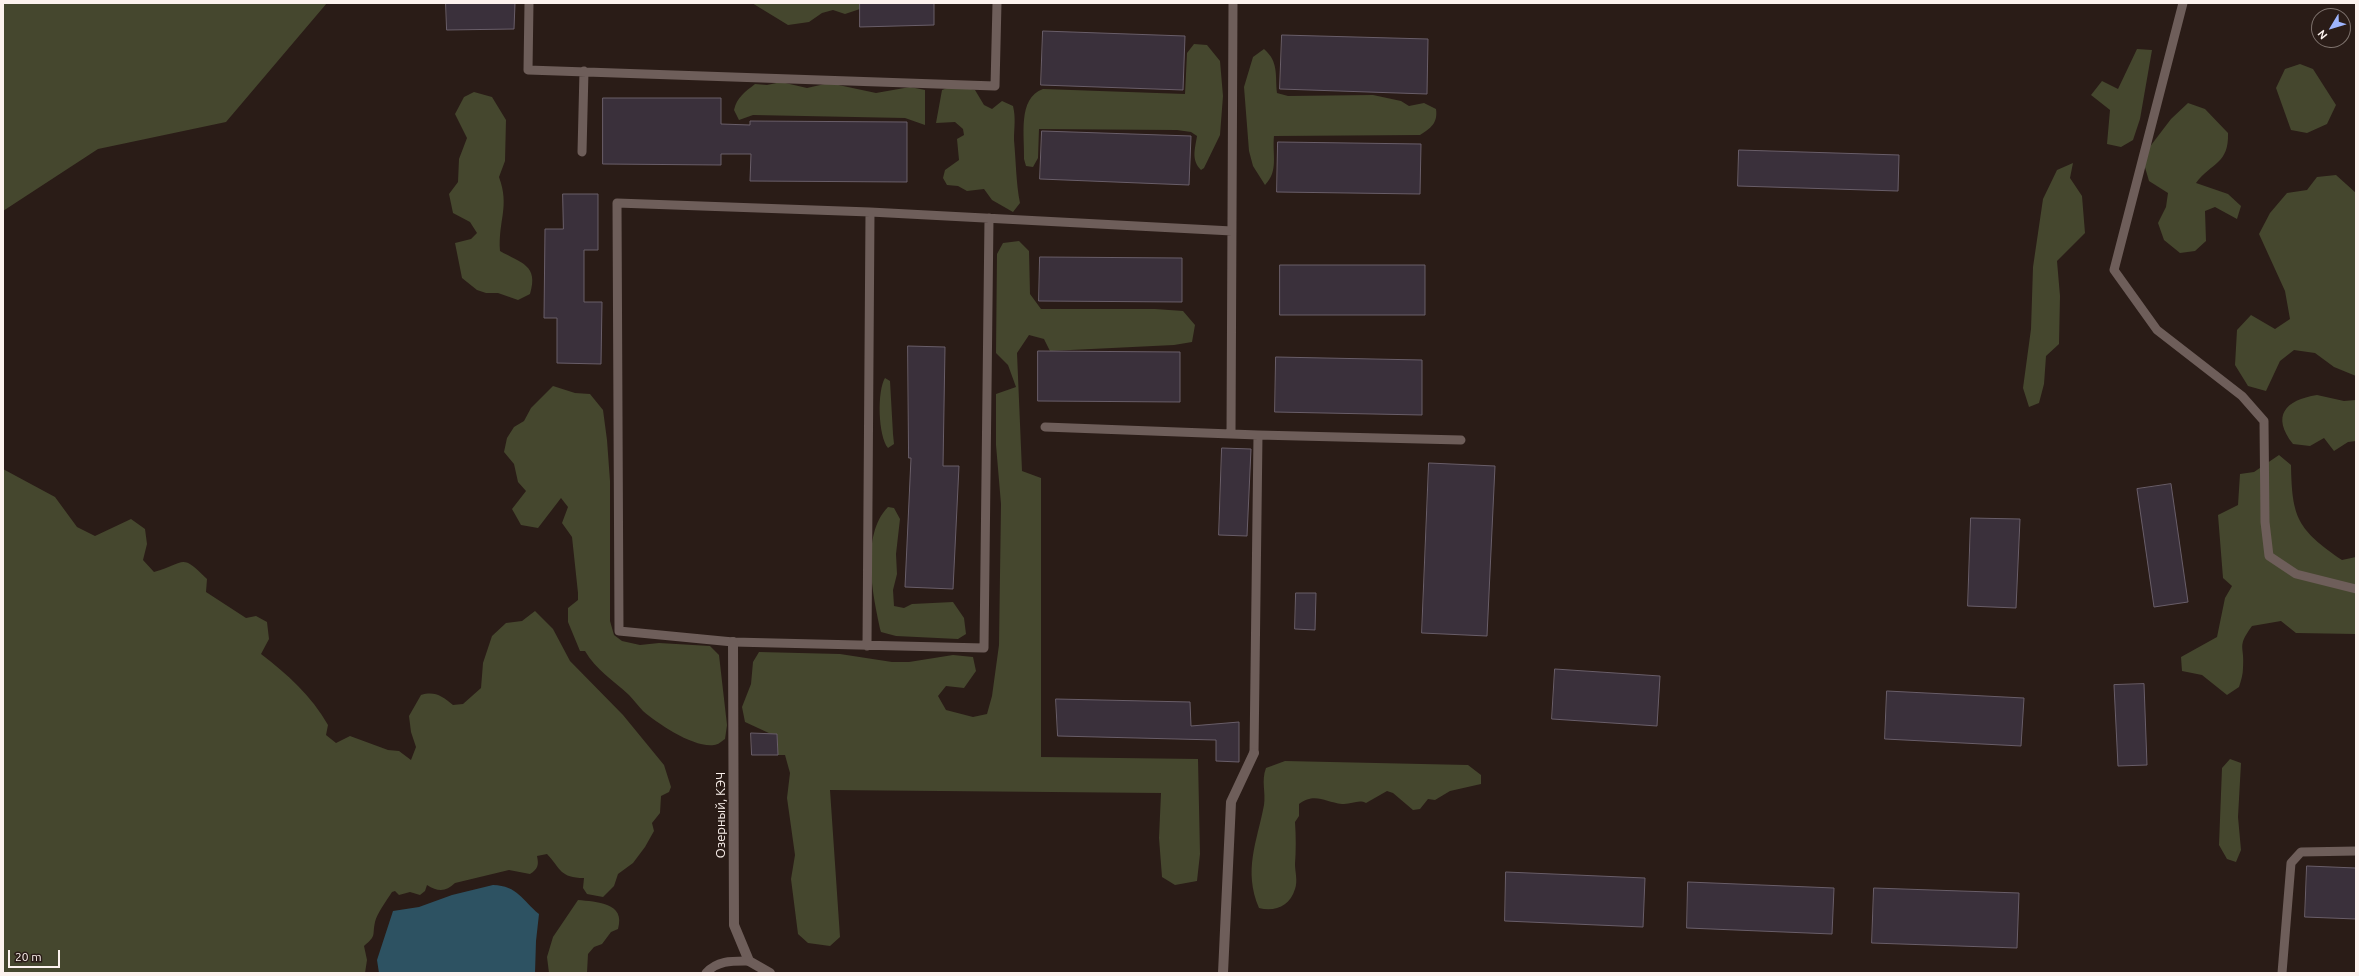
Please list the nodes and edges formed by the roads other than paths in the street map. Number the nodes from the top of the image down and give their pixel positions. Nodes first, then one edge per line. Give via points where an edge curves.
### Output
1 (529, 3) edge
2 (997, 3) edge
3 (1233, 3) edge
4 (2183, 3) edge
5 (584, 71) junction
6 (582, 152) dead end
7 (870, 212) junction
8 (989, 218) junction
9 (1232, 231) junction
10 (1045, 427) dead end
11 (1231, 434) junction
12 (1258, 435) junction
13 (1461, 440) dead end
14 (2356, 589) edge
15 (733, 642) junction
16 (868, 646) junction
17 (1254, 753) joint
18 (2356, 851) edge
19 (749, 961) junction
20 (706, 973) edge
21 (770, 973) edge
22 (1223, 973) edge
23 (2282, 973) edge

1 - 5 lane via 528,70
2 - 5 lane via 995,86
3 - 9 lane
4 - 14 lane via 2114,270 2157,330 2242,396 2264,421 2265,522 2269,556 2296,574
5 - 6 lane
7 - 8 lane
7 - 15 lane via 617,203 619,631
7 - 16 lane
8 - 9 lane
8 - 16 lane via 984,648
9 - 11 lane
10 - 11 lane
11 - 12 lane
12 - 13 lane
12 - 17 lane
15 - 16 lane
15 - 19 street, Озерный, КЭЧ via 734,925
17 - 22 street via 1231,802
18 - 23 lane via 2301,852 2291,863
19 - 20 lane via 728,960 710,968
19 - 21 street

